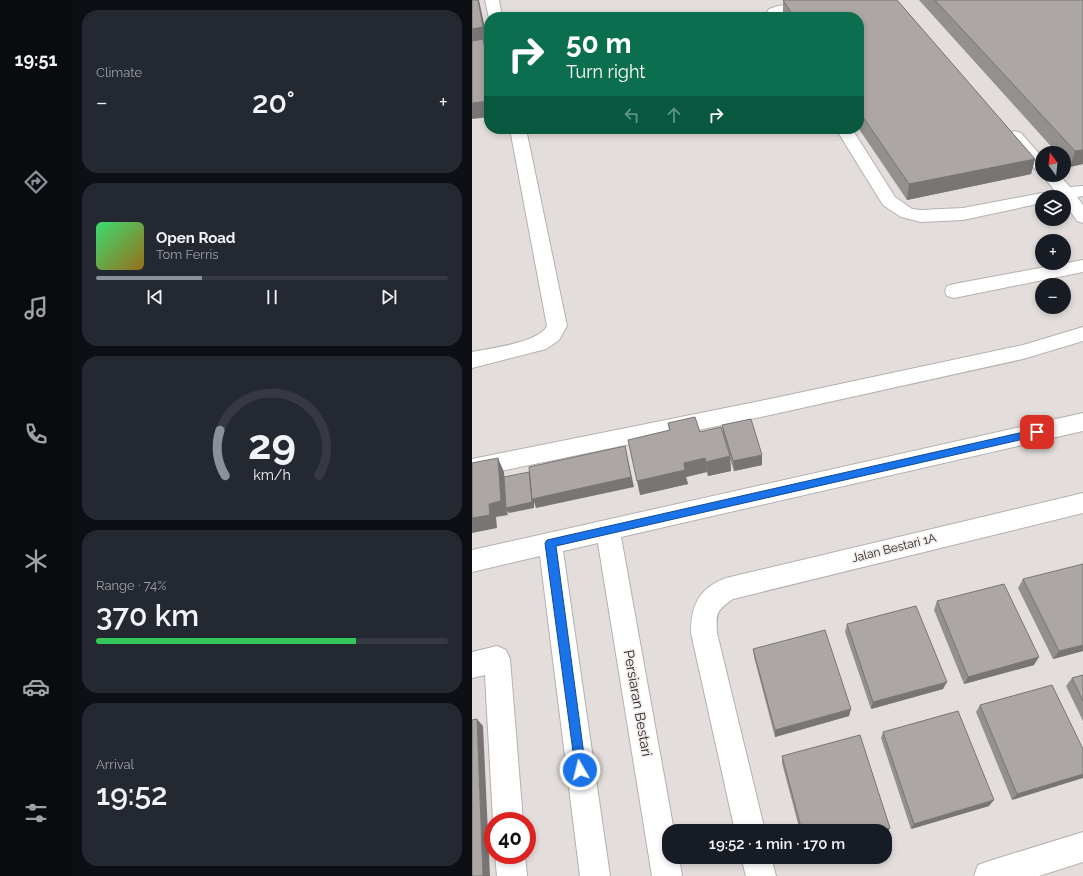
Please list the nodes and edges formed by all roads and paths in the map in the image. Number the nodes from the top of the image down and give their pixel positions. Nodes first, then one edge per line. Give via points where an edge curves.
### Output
1 (492, 0) edge
2 (850, 0) edge
3 (494, 12) edge
4 (774, 12) edge
5 (484, 51) edge
6 (472, 52) edge
7 (1004, 125) edge
8 (519, 134) edge
9 (847, 134) edge
10 (1035, 159) edge
11 (1056, 182) edge
12 (1063, 190) edge
13 (1083, 191) edge
14 (1071, 192) edge
15 (1035, 199) edge
16 (1071, 200) edge
17 (1083, 217) edge
18 (1083, 266) edge
19 (954, 291) dead end
20 (1083, 334) edge
21 (472, 360) edge
22 (1083, 422) edge
23 (472, 468) edge
24 (1083, 503) edge
25 (608, 530) junction
26 (550, 543) junction
27 (472, 560) edge
28 (485, 662) edge
29 (507, 812) edge
30 (748, 824) edge
31 (1083, 846) edge
32 (511, 864) edge
33 (758, 864) edge
34 (512, 876) edge
35 (595, 876) edge
36 (667, 876) edge
37 (761, 876) edge
38 (989, 876) edge

1 - 3 street
2 - 4 street
5 - 6 street
7 - 10 street
8 - 21 street via 557,326 552,335 540,344
9 - 15 street via 889,201 907,213 921,216 963,214
11 - 12 street
13 - 14 street
16 - 17 street
18 - 19 street
20 - 23 street via 1023,352
22 - 25 street
24 - 30 street, Jalan Bestari 1A via 726,589 709,601 703,618 704,633
25 - 26 street
25 - 36 street, Persiaran Bestari
26 - 27 street
26 - 35 street
28 - 29 street
31 - 38 street
32 - 34 street
33 - 37 street

